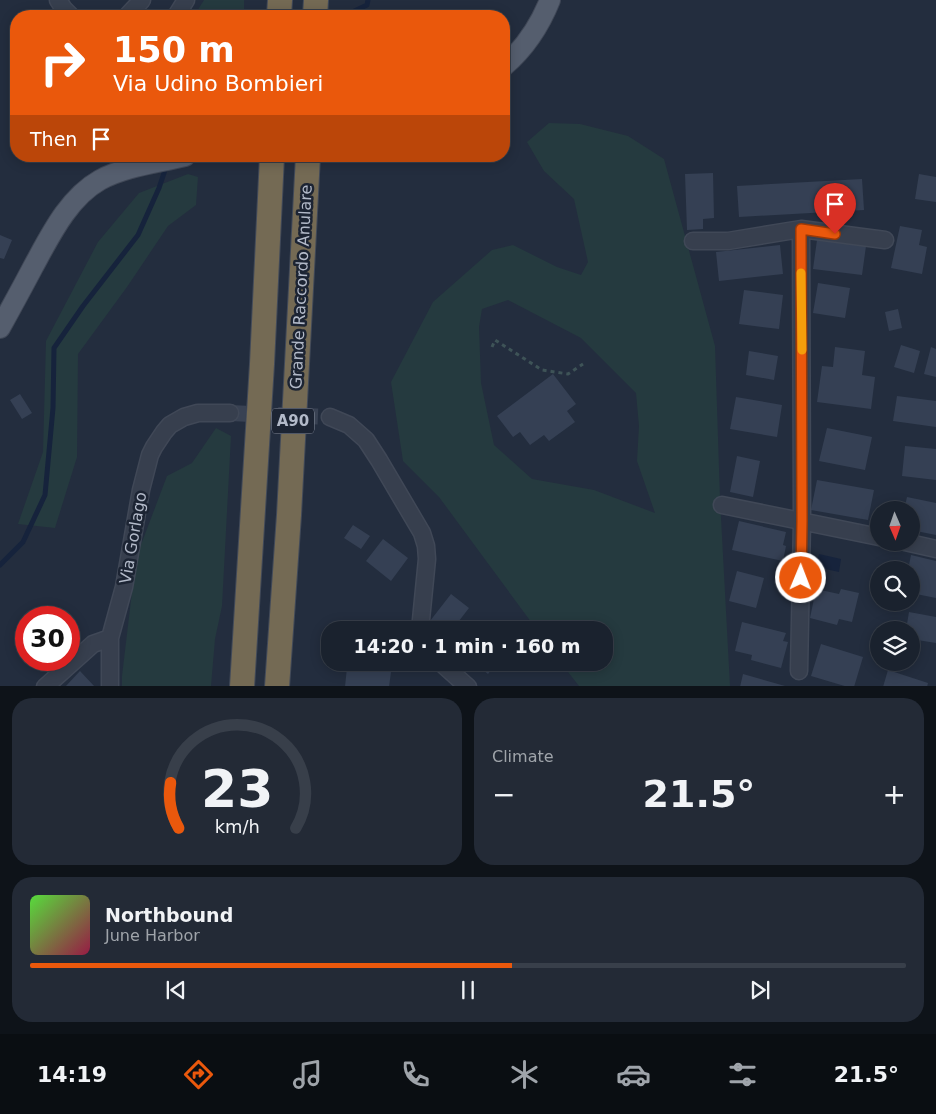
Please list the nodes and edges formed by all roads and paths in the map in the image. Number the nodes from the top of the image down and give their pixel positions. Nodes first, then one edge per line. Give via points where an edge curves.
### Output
1 (142, 0) edge
2 (550, 0) edge
3 (134, 10) edge
4 (510, 60) edge
5 (147, 162) edge
6 (272, 162) edge
7 (308, 162) edge
8 (134, 164) edge
9 (801, 229) junction
10 (885, 240) dead end
11 (693, 241) dead end
12 (0, 328) edge
13 (492, 347) dead end
14 (583, 364) dead end
15 (230, 413) tunnel mouth
16 (330, 417) tunnel mouth
17 (722, 505) dead end
18 (802, 521) junction
19 (870, 535) edge
20 (920, 545) edge
21 (936, 549) edge
22 (421, 621) edge
23 (110, 638) junction
24 (450, 671) edge
25 (799, 672) dead end
26 (45, 686) edge
27 (110, 686) edge
28 (242, 686) edge
29 (277, 686) edge
30 (468, 686) edge

1 - 3 street
2 - 4 main road via 530,38
5 - 8 main road
6 - 28 highway, A90
7 - 29 highway, Grande Raccordo Anulare / A90
8 - 12 main road via 93,185 73,204 51,236
9 - 10 street
9 - 11 street via 728,241
9 - 18 street
13 - 14 path via 495,340 542,370 568,374
15 - 23 street, Via Gorlago via 184,416 170,425 154,447 141,490 124,587
16 - 22 street via 349,425 366,440 422,533 427,559
17 - 18 street
18 - 19 street
18 - 25 street
20 - 21 street
23 - 26 street via 93,644
23 - 27 street, Via Gorlago
24 - 30 street

